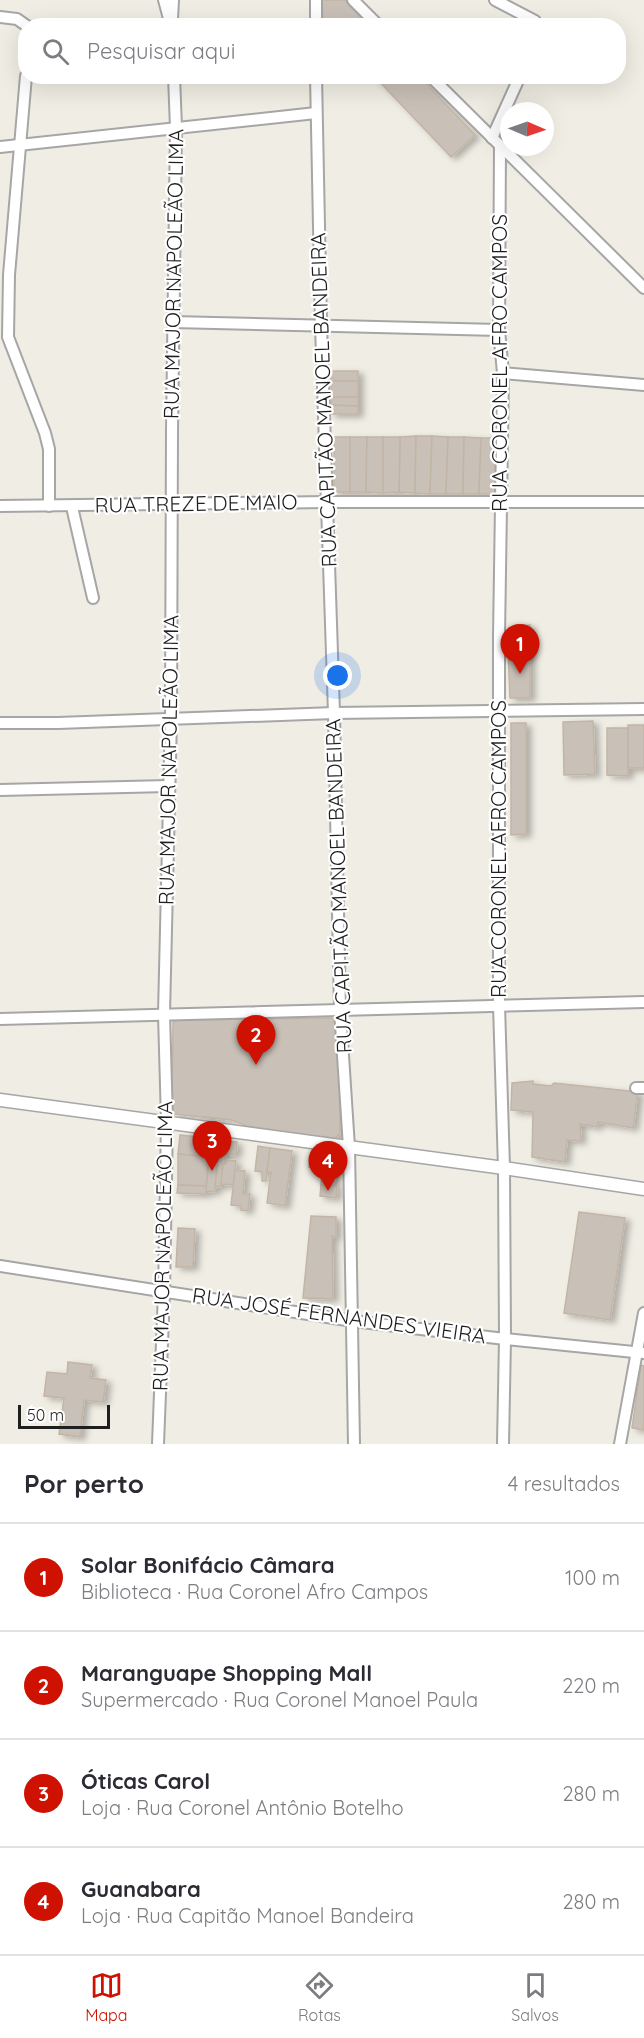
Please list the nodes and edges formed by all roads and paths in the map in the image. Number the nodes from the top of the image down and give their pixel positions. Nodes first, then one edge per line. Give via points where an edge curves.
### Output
1 (164, 0) edge
2 (173, 0) edge
3 (316, 0) edge
4 (353, 0) edge
5 (495, 0) edge
6 (0, 17) edge
7 (169, 18) edge
8 (172, 18) edge
9 (316, 18) edge
10 (371, 18) edge
11 (531, 18) edge
12 (18, 20) edge
13 (25, 84) edge
14 (174, 84) edge
15 (316, 84) edge
16 (438, 84) edge
17 (517, 84) edge
18 (316, 113) junction
19 (176, 128) junction
20 (496, 142) junction
21 (21, 145) junction
22 (0, 147) edge
23 (644, 288) edge
24 (173, 322) junction
25 (321, 326) junction
26 (499, 330) junction
27 (4, 337) edge
28 (503, 373) junction
29 (644, 385) edge
30 (327, 502) junction
31 (644, 502) edge
32 (501, 503) junction
33 (172, 505) junction
34 (0, 506) edge
35 (49, 506) junction
36 (72, 507) junction
37 (93, 598) dead end
38 (644, 709) edge
39 (500, 711) junction
40 (334, 713) junction
41 (171, 718) junction
42 (0, 723) edge
43 (168, 786) junction
44 (0, 790) edge
45 (644, 1002) edge
46 (499, 1005) junction
47 (340, 1010) junction
48 (164, 1014) junction
49 (0, 1019) edge
50 (0, 1100) edge
51 (167, 1121) junction
52 (349, 1147) junction
53 (504, 1168) junction
54 (644, 1190) edge
55 (0, 1266) edge
56 (164, 1292) junction
57 (644, 1313) edge
58 (353, 1321) junction
59 (505, 1339) junction
60 (641, 1352) edge
61 (158, 1444) edge
62 (354, 1444) edge
63 (503, 1444) edge
64 (620, 1444) edge

1 - 7 street
2 - 8 street
3 - 9 street
4 - 10 street
5 - 11 street
6 - 12 street
13 - 21 street
14 - 19 street, RUA MAJOR NAPOLEÃO LIMA
15 - 18 street, RUA CAPITÃO MANOEL BANDEIRA
16 - 20 street
17 - 20 street
18 - 19 street
18 - 25 street, RUA CAPITÃO MANOEL BANDEIRA
19 - 21 street
19 - 24 street, RUA MAJOR NAPOLEÃO LIMA
20 - 23 street
20 - 26 street, RUA CORONEL AFRO CAMPOS
21 - 22 street
21 - 27 street
24 - 25 street
24 - 33 street, RUA MAJOR NAPOLEÃO LIMA
25 - 26 street
25 - 30 street, RUA CAPITÃO MANOEL BANDEIRA
26 - 28 street, RUA CORONEL AFRO CAMPOS
27 - 35 street via 45,433 49,449
28 - 29 street
28 - 32 street, RUA CORONEL AFRO CAMPOS
30 - 32 street, RUA TREZE DE MAIO
30 - 33 street, RUA TREZE DE MAIO
30 - 40 street, RUA CAPITÃO MANOEL BANDEIRA
31 - 32 street, RUA TREZE DE MAIO
32 - 39 street, RUA CORONEL AFRO CAMPOS
33 - 36 street, RUA TREZE DE MAIO
33 - 41 street, RUA MAJOR NAPOLEÃO LIMA
34 - 35 street, RUA TREZE DE MAIO
35 - 36 street, RUA TREZE DE MAIO
36 - 37 street
38 - 39 street
39 - 40 street
39 - 46 street, RUA CORONEL AFRO CAMPOS
40 - 41 street
40 - 47 street, RUA CAPITÃO MANOEL BANDEIRA
41 - 42 street
41 - 43 street, RUA MAJOR NAPOLEÃO LIMA
43 - 44 street
43 - 48 street, RUA MAJOR NAPOLEÃO LIMA
45 - 46 street
46 - 47 street
46 - 53 street, RUA CORONEL AFRO CAMPOS
47 - 48 street
47 - 52 street, RUA CAPITÃO MANOEL BANDEIRA
48 - 49 street
48 - 51 street, RUA MAJOR NAPOLEÃO LIMA
50 - 51 street
51 - 52 street
51 - 56 street, RUA MAJOR NAPOLEÃO LIMA
52 - 53 street
52 - 58 street, RUA CAPITÃO MANOEL BANDEIRA
53 - 54 street
53 - 59 street, RUA CORONEL AFRO CAMPOS
55 - 56 street, RUA JOSÉ FERNANDES VIEIRA
56 - 58 street, RUA JOSÉ FERNANDES VIEIRA
56 - 61 street, RUA MAJOR NAPOLEÃO LIMA
57 - 60 street
58 - 59 street, RUA JOSÉ FERNANDES VIEIRA
58 - 62 street, RUA CAPITÃO MANOEL BANDEIRA
59 - 60 street, RUA JOSÉ FERNANDES VIEIRA
59 - 63 street, RUA CORONEL AFRO CAMPOS
60 - 64 street

